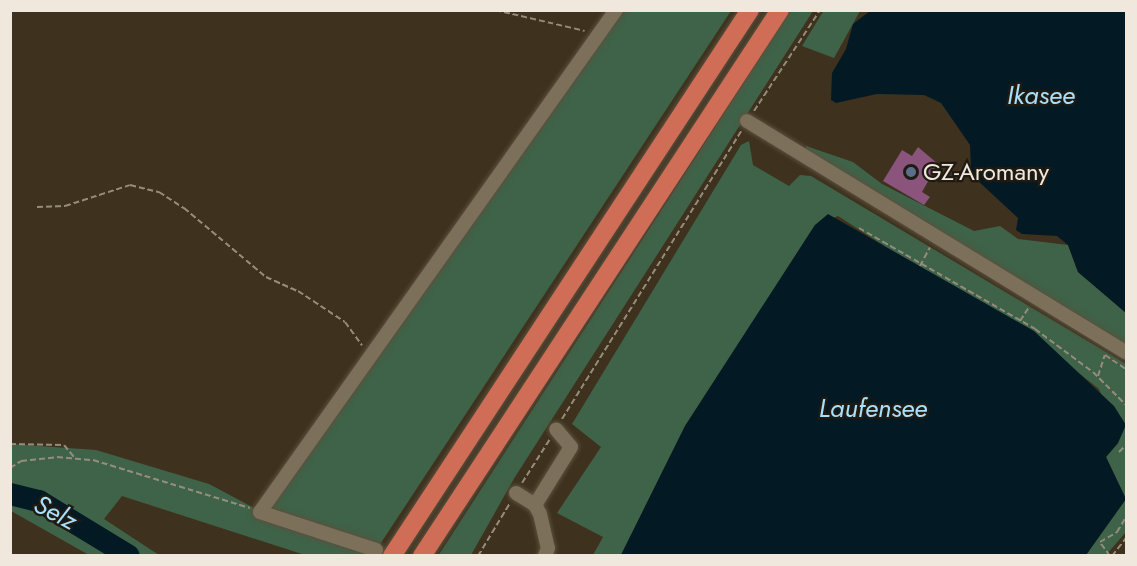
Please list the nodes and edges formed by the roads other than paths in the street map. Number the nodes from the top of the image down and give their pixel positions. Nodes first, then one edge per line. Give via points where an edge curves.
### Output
1 (616, 10) edge
2 (750, 10) edge
3 (780, 10) edge
4 (747, 121) road end
5 (1126, 352) edge
6 (556, 429) road end
7 (516, 493) road end
8 (534, 505) junction
9 (384, 553) edge
10 (422, 555) edge
11 (545, 555) edge

1 - 9 street via 260,512
2 - 9 highway
3 - 10 highway
4 - 5 street
6 - 8 street via 571,447
7 - 8 street
8 - 11 street via 548,548

